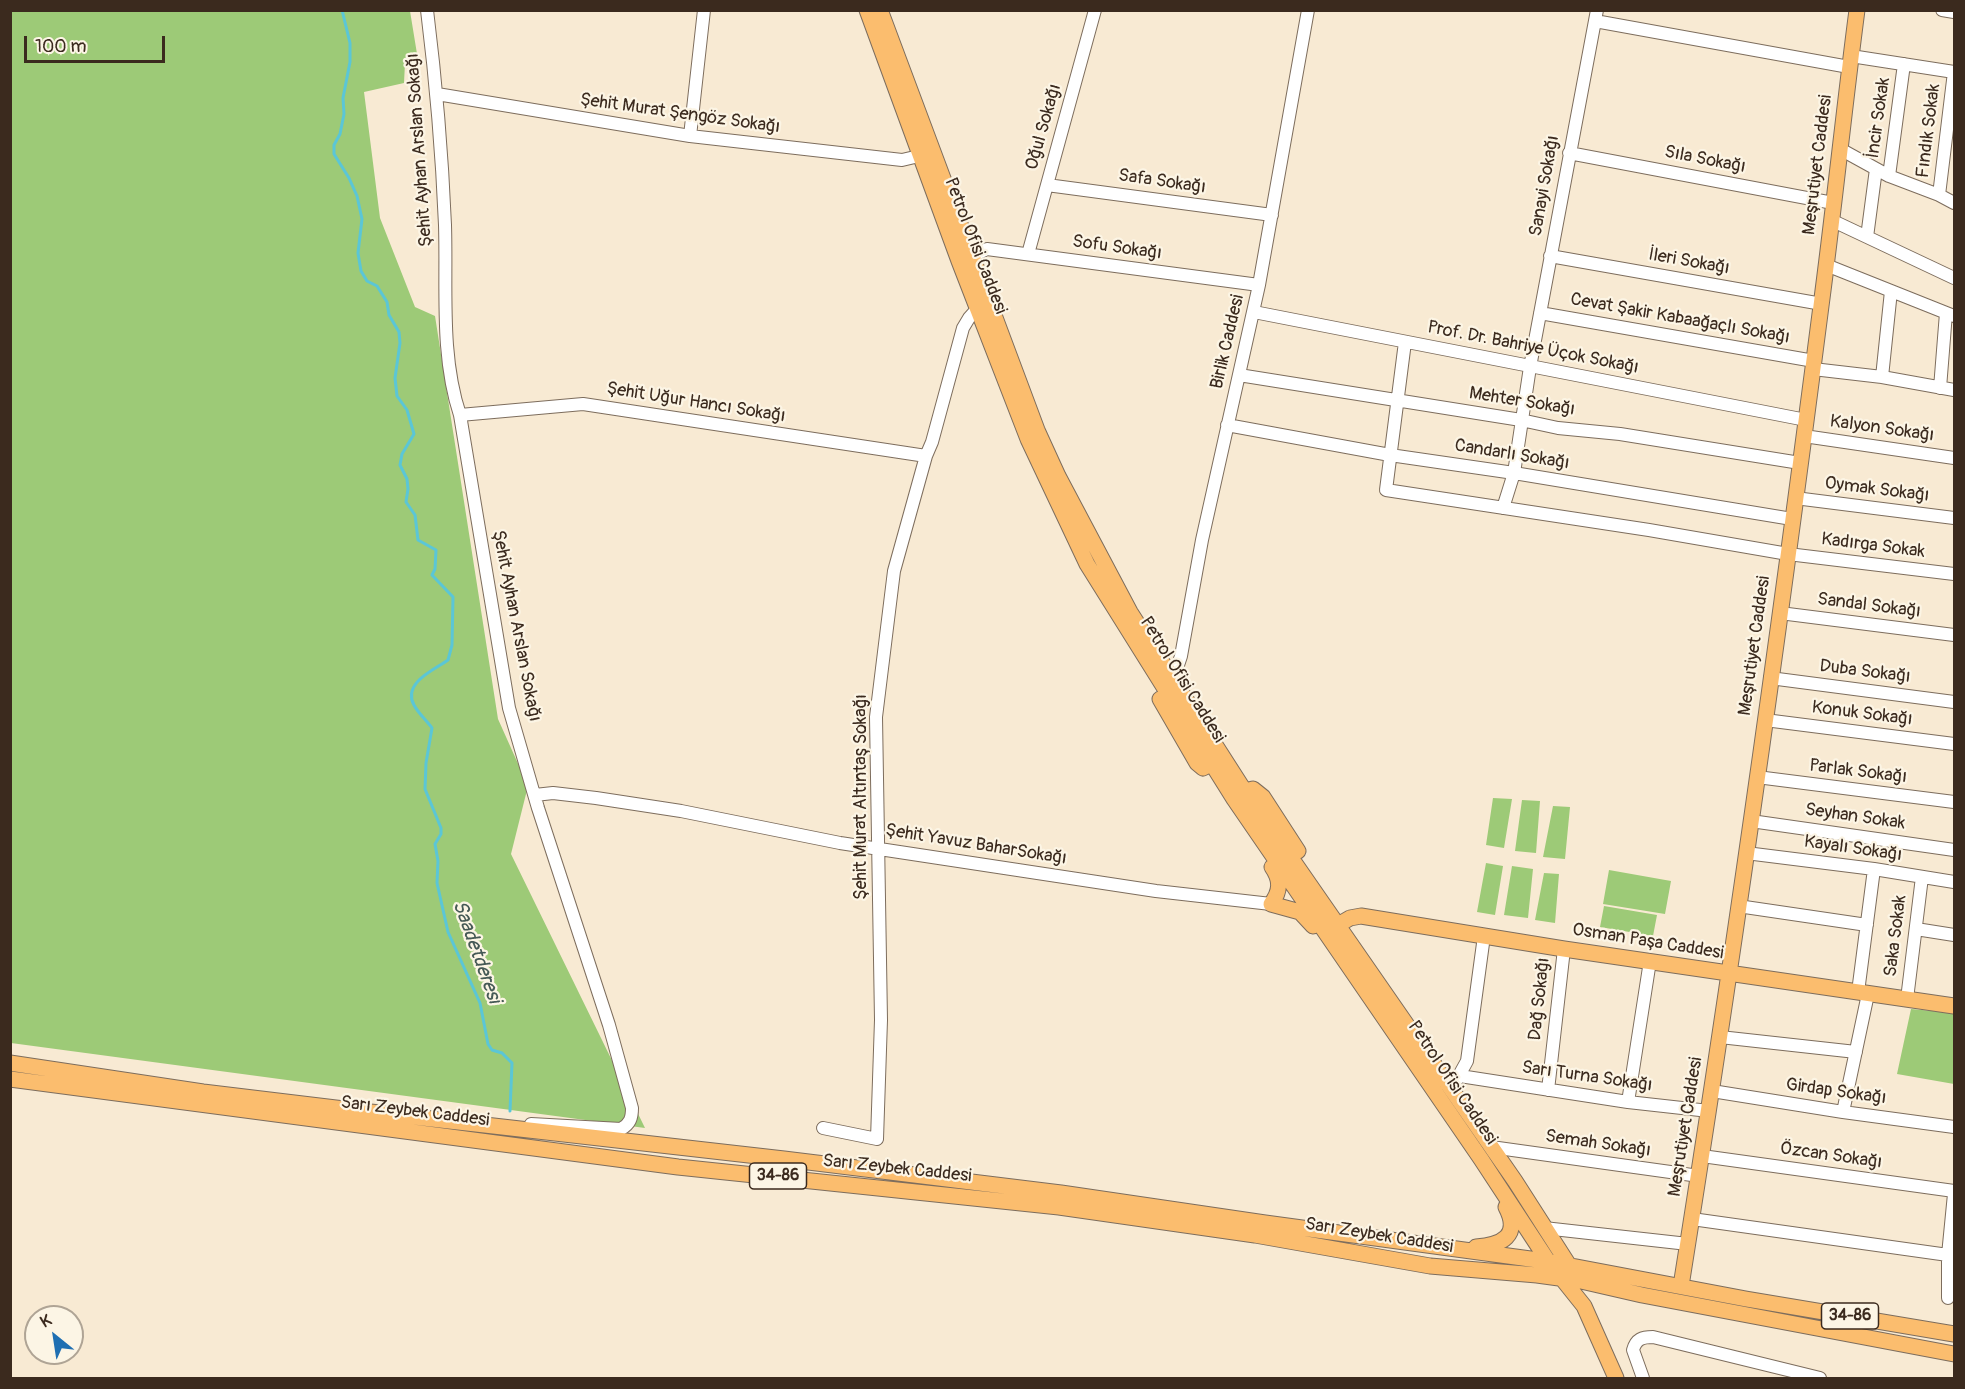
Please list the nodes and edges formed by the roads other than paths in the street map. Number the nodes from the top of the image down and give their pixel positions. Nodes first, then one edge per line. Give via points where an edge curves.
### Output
1 (428, 10) edge
2 (704, 10) edge
3 (867, 10) edge
4 (880, 10) edge
5 (1095, 10) edge
6 (1308, 10) edge
7 (1942, 10) edge
8 (1856, 11) edge
9 (1954, 12) edge
10 (1596, 16) edge
11 (1850, 61) junction
12 (1904, 64) junction
13 (1954, 72) edge
14 (437, 94) junction
15 (690, 136) junction
16 (1840, 149) junction
17 (1569, 153) junction
18 (919, 156) junction
19 (1876, 169) junction
20 (1889, 176) junction
21 (1047, 185) junction
22 (1939, 195) junction
23 (1833, 203) junction
24 (1954, 203) edge
25 (1272, 215) junction
26 (1831, 220) junction
27 (1867, 237) junction
28 (1028, 254) junction
29 (1550, 256) junction
30 (965, 259) junction
31 (1826, 265) junction
32 (1954, 278) edge
33 (1259, 285) junction
34 (1891, 291) junction
35 (1822, 304) junction
36 (978, 308) junction
37 (1254, 312) junction
38 (1540, 313) junction
39 (1950, 314) edge
40 (1405, 342) junction
41 (1813, 365) junction
42 (1530, 367) junction
43 (1239, 375) junction
44 (1882, 377) junction
45 (1940, 388) junction
46 (1954, 390) edge
47 (1396, 401) junction
48 (460, 416) junction
49 (1521, 420) junction
50 (1806, 420) junction
51 (1227, 424) junction
52 (1804, 436) junction
53 (1390, 455) junction
54 (926, 456) junction
55 (1954, 458) edge
56 (1800, 463) junction
57 (1514, 473) junction
58 (1795, 498) junction
59 (1503, 508) junction
60 (1954, 518) edge
61 (1792, 519) junction
62 (1788, 554) junction
63 (1954, 574) edge
64 (1779, 613) junction
65 (1954, 635) edge
66 (1172, 678) junction
67 (1770, 678) junction
68 (1954, 702) edge
69 (1765, 720) junction
70 (1954, 744) edge
71 (1218, 761) junction
72 (1757, 777) junction
73 (1239, 794) junction
74 (535, 795) junction
75 (1954, 802) edge
76 (1751, 820) junction
77 (879, 848) junction
78 (1954, 850) edge
79 (1746, 853) junction
80 (1874, 869) junction
81 (1922, 877) junction
82 (1954, 882) edge
83 (1271, 904) junction
84 (1738, 906) junction
85 (1338, 925) junction
86 (1867, 925) junction
87 (1916, 929) junction
88 (1954, 935) edge
89 (1484, 936) junction
90 (1564, 949) junction
91 (1650, 961) junction
92 (1729, 974) junction
93 (1356, 975) junction
94 (1863, 993) junction
95 (1907, 999) junction
96 (1954, 1006) edge
97 (1720, 1037) junction
98 (1856, 1052) junction
99 (10, 1063) edge
100 (10, 1079) edge
101 (1455, 1081) junction
102 (1548, 1090) junction
103 (1712, 1091) junction
104 (1628, 1102) junction
105 (1709, 1111) junction
106 (1843, 1112) junction
107 (447, 1122) junction
108 (1954, 1127) edge
109 (823, 1128) dead end
110 (1486, 1153) junction
111 (1702, 1156) junction
112 (1699, 1176) junction
113 (1954, 1193) edge
114 (1692, 1219) junction
115 (1544, 1228) junction
116 (1688, 1244) junction
117 (1447, 1249) junction
118 (1948, 1256) junction
119 (1548, 1261) junction
120 (1566, 1272) junction
121 (1581, 1281) junction
122 (1681, 1286) junction
123 (1948, 1298) dead end
124 (1584, 1306) junction
125 (1954, 1334) edge
126 (1954, 1354) edge
127 (1616, 1378) edge
128 (1643, 1378) edge
129 (1820, 1378) edge

1 - 14 street, Şehit Ayhan Arslan Sokağı
2 - 15 street
3 - 18 main road, Petrol Ofisi Caddesi
4 - 30 main road, Petrol Ofisi Caddesi
5 - 21 street, Oğul Sokağı
6 - 25 street, Birlik Caddesi
7 - 9 street
8 - 11 main road, Meşrutiyet Caddesi
10 - 11 street
10 - 17 street, Sanayi Sokağı
11 - 12 street
11 - 16 main road, Meşrutiyet Caddesi
12 - 13 street
12 - 20 street, İncir Sokak
13 - 22 street, Fındık Sokak
14 - 15 street, Şehit Murat Şengöz Sokağı
14 - 48 street, Şehit Ayhan Arslan Sokağı via 448,363
15 - 18 street, Şehit Murat Şengöz Sokağı via 902,160
16 - 19 street
16 - 23 main road, Meşrutiyet Caddesi
17 - 23 street, Sıla Sokağı
17 - 29 street, Sanayi Sokağı
18 - 30 main road, Petrol Ofisi Caddesi
19 - 20 street
19 - 27 street
20 - 22 street
21 - 25 street, Safa Sokağı
21 - 28 street, Oğul Sokağı
22 - 24 street
23 - 26 main road, Meşrutiyet Caddesi
25 - 33 street, Birlik Caddesi
26 - 27 street
26 - 31 main road, Meşrutiyet Caddesi
27 - 32 street
28 - 30 street, Sofu Sokağı via 987,249
28 - 33 street, Sofu Sokağı
29 - 35 street, İleri Sokağı
29 - 38 street, Sanayi Sokağı
30 - 36 main road, Petrol Ofisi Caddesi
30 - 66 main road, Petrol Ofisi Caddesi via 1058,476 1114,585
31 - 34 street
31 - 35 main road, Meşrutiyet Caddesi
33 - 37 street, Birlik Caddesi
34 - 39 street
34 - 44 street
35 - 41 main road, Meşrutiyet Caddesi
36 - 54 street, Şehit Murat Altıntaş Sokağı via 963,328
36 - 71 main road, Petrol Ofisi Caddesi via 1028,439 1122,631 1197,763 1203,768
37 - 40 street, Prof. Dr. Bahriye Üçok Sokağı
37 - 43 street, Birlik Caddesi
38 - 41 street, Cevat Şakir Kabaağaçlı Sokağı
38 - 42 street, Sanayi Sokağı
39 - 45 street
40 - 42 street, Prof. Dr. Bahriye Üçok Sokağı
40 - 47 street
41 - 44 street, Cevat Şakir Kabaağaçlı Sokağı
41 - 50 main road, Meşrutiyet Caddesi
42 - 49 street, Sanayi Sokağı
42 - 50 street, Prof. Dr. Bahriye Üçok Sokağı
43 - 47 street, Mehter Sokağı
43 - 51 street, Birlik Caddesi
44 - 45 street, Cevat Şakir Kabaağaçlı Sokağı
45 - 46 street, Cevat Şakir Kabaağaçlı Sokağı
47 - 49 street, Mehter Sokağı
47 - 53 street
48 - 54 street, Şehit Uğur Hancı Sokağı via 583,404
48 - 74 street, Şehit Ayhan Arslan Sokağı via 509,708
49 - 56 street, Mehter Sokağı
49 - 57 street, Sanayi Sokağı
50 - 52 main road, Meşrutiyet Caddesi
51 - 53 street, Candarlı Sokağı
51 - 66 street, Birlik Caddesi via 1181,656
52 - 55 street, Kalyon Sokağı
52 - 56 main road, Meşrutiyet Caddesi
53 - 57 street, Candarlı Sokağı
53 - 59 street, Kadırga Sokak via 1386,490
54 - 77 street, Şehit Murat Altıntaş Sokağı via 894,571 878,688
56 - 58 main road, Meşrutiyet Caddesi
57 - 59 street, Sanayi Sokağı
57 - 61 street, Candarlı Sokağı
58 - 60 street, Oymak Sokağı
58 - 61 main road, Meşrutiyet Caddesi
59 - 62 street, Kadırga Sokak
61 - 62 main road, Meşrutiyet Caddesi
62 - 63 street, Kadırga Sokak
62 - 64 main road, Meşrutiyet Caddesi
64 - 65 street, Sandal Sokağı
64 - 67 main road, Meşrutiyet Caddesi
66 - 71 main road, Petrol Ofisi Caddesi
67 - 68 street, Duba Sokağı
67 - 69 main road, Meşrutiyet Caddesi
69 - 70 street, Konuk Sokağı
69 - 72 main road, Meşrutiyet Caddesi
71 - 73 main road, Petrol Ofisi Caddesi
72 - 75 street, Parlak Sokağı
72 - 76 main road, Meşrutiyet Caddesi
73 - 83 main road via 1233,806 1236,814 1278,875 1279,890
73 - 85 main road, Petrol Ofisi Caddesi via 1253,789 1263,797
73 - 93 main road, Petrol Ofisi Caddesi
74 - 77 street, Şehit Yavuz BaharSokağı via 553,793 681,811
74 - 107 street, Şehit Ayhan Arslan Sokağı via 609,1025 632,1116 621,1129
76 - 78 street, Seyhan Sokak
76 - 79 main road, Meşrutiyet Caddesi
77 - 83 street, Şehit Yavuz BaharSokağı via 1156,891
77 - 109 street, Şehit Murat Altıntaş Sokağı via 881,1020 877,1139
79 - 80 street, Kayalı Sokağı
79 - 84 main road, Meşrutiyet Caddesi
80 - 81 street, Kayalı Sokağı
80 - 86 street
81 - 82 street, Kayalı Sokağı
81 - 87 street, Saka Sokak
83 - 93 main road via 1292,908 1305,916
84 - 86 street
84 - 92 main road, Meşrutiyet Caddesi
85 - 89 main road, Osman Paşa Caddesi via 1361,916
85 - 101 main road, Petrol Ofisi Caddesi
86 - 94 street
87 - 88 street
87 - 95 street, Saka Sokak
89 - 90 main road, Osman Paşa Caddesi
89 - 101 street via 1467,1061
90 - 91 main road, Osman Paşa Caddesi
90 - 102 street, Dağ Sokağı
91 - 92 main road, Osman Paşa Caddesi
91 - 104 street
92 - 94 main road, Osman Paşa Caddesi
92 - 97 main road, Meşrutiyet Caddesi
93 - 110 main road, Petrol Ofisi Caddesi
94 - 95 main road, Osman Paşa Caddesi
94 - 98 street
95 - 96 main road, Osman Paşa Caddesi
97 - 98 street
97 - 103 main road, Meşrutiyet Caddesi
98 - 106 street
99 - 107 main road, Sarı Zeybek Caddesi / 34-86
100 - 120 main road, Sarı Zeybek Caddesi / 34-86 via 678,1167 1059,1207 1255,1235 1430,1266 1536,1275
101 - 102 street, Sarı Turna Sokağı
101 - 110 main road, Petrol Ofisi Caddesi
102 - 104 street, Sarı Turna Sokağı
103 - 105 main road, Meşrutiyet Caddesi
103 - 106 street, Girdap Sokağı
104 - 105 street, Sarı Turna Sokağı
105 - 111 main road, Meşrutiyet Caddesi
106 - 108 street, Girdap Sokağı
107 - 117 main road, Sarı Zeybek Caddesi / 34-86 via 1061,1193
110 - 112 street, Semah Sokağı
110 - 115 main road, Petrol Ofisi Caddesi
110 - 117 main road via 1510,1215 1510,1234 1489,1246
110 - 119 main road, Petrol Ofisi Caddesi
111 - 112 main road, Meşrutiyet Caddesi
111 - 113 street, Özcan Sokağı
112 - 114 main road, Meşrutiyet Caddesi
113 - 118 street
114 - 116 main road, Meşrutiyet Caddesi
114 - 118 street
115 - 116 street
115 - 120 main road, Petrol Ofisi Caddesi
116 - 122 main road, Meşrutiyet Caddesi
117 - 119 main road, Sarı Zeybek Caddesi / 34-86
118 - 123 street
119 - 120 main road, Petrol Ofisi Caddesi
120 - 121 main road
120 - 122 main road, 34-86
120 - 124 main road, Petrol Ofisi Caddesi
121 - 124 main road, Petrol Ofisi Caddesi
121 - 126 main road
122 - 125 main road, 34-86
124 - 127 main road, Petrol Ofisi Caddesi
128 - 129 street via 1633,1350 1639,1340 1653,1337

